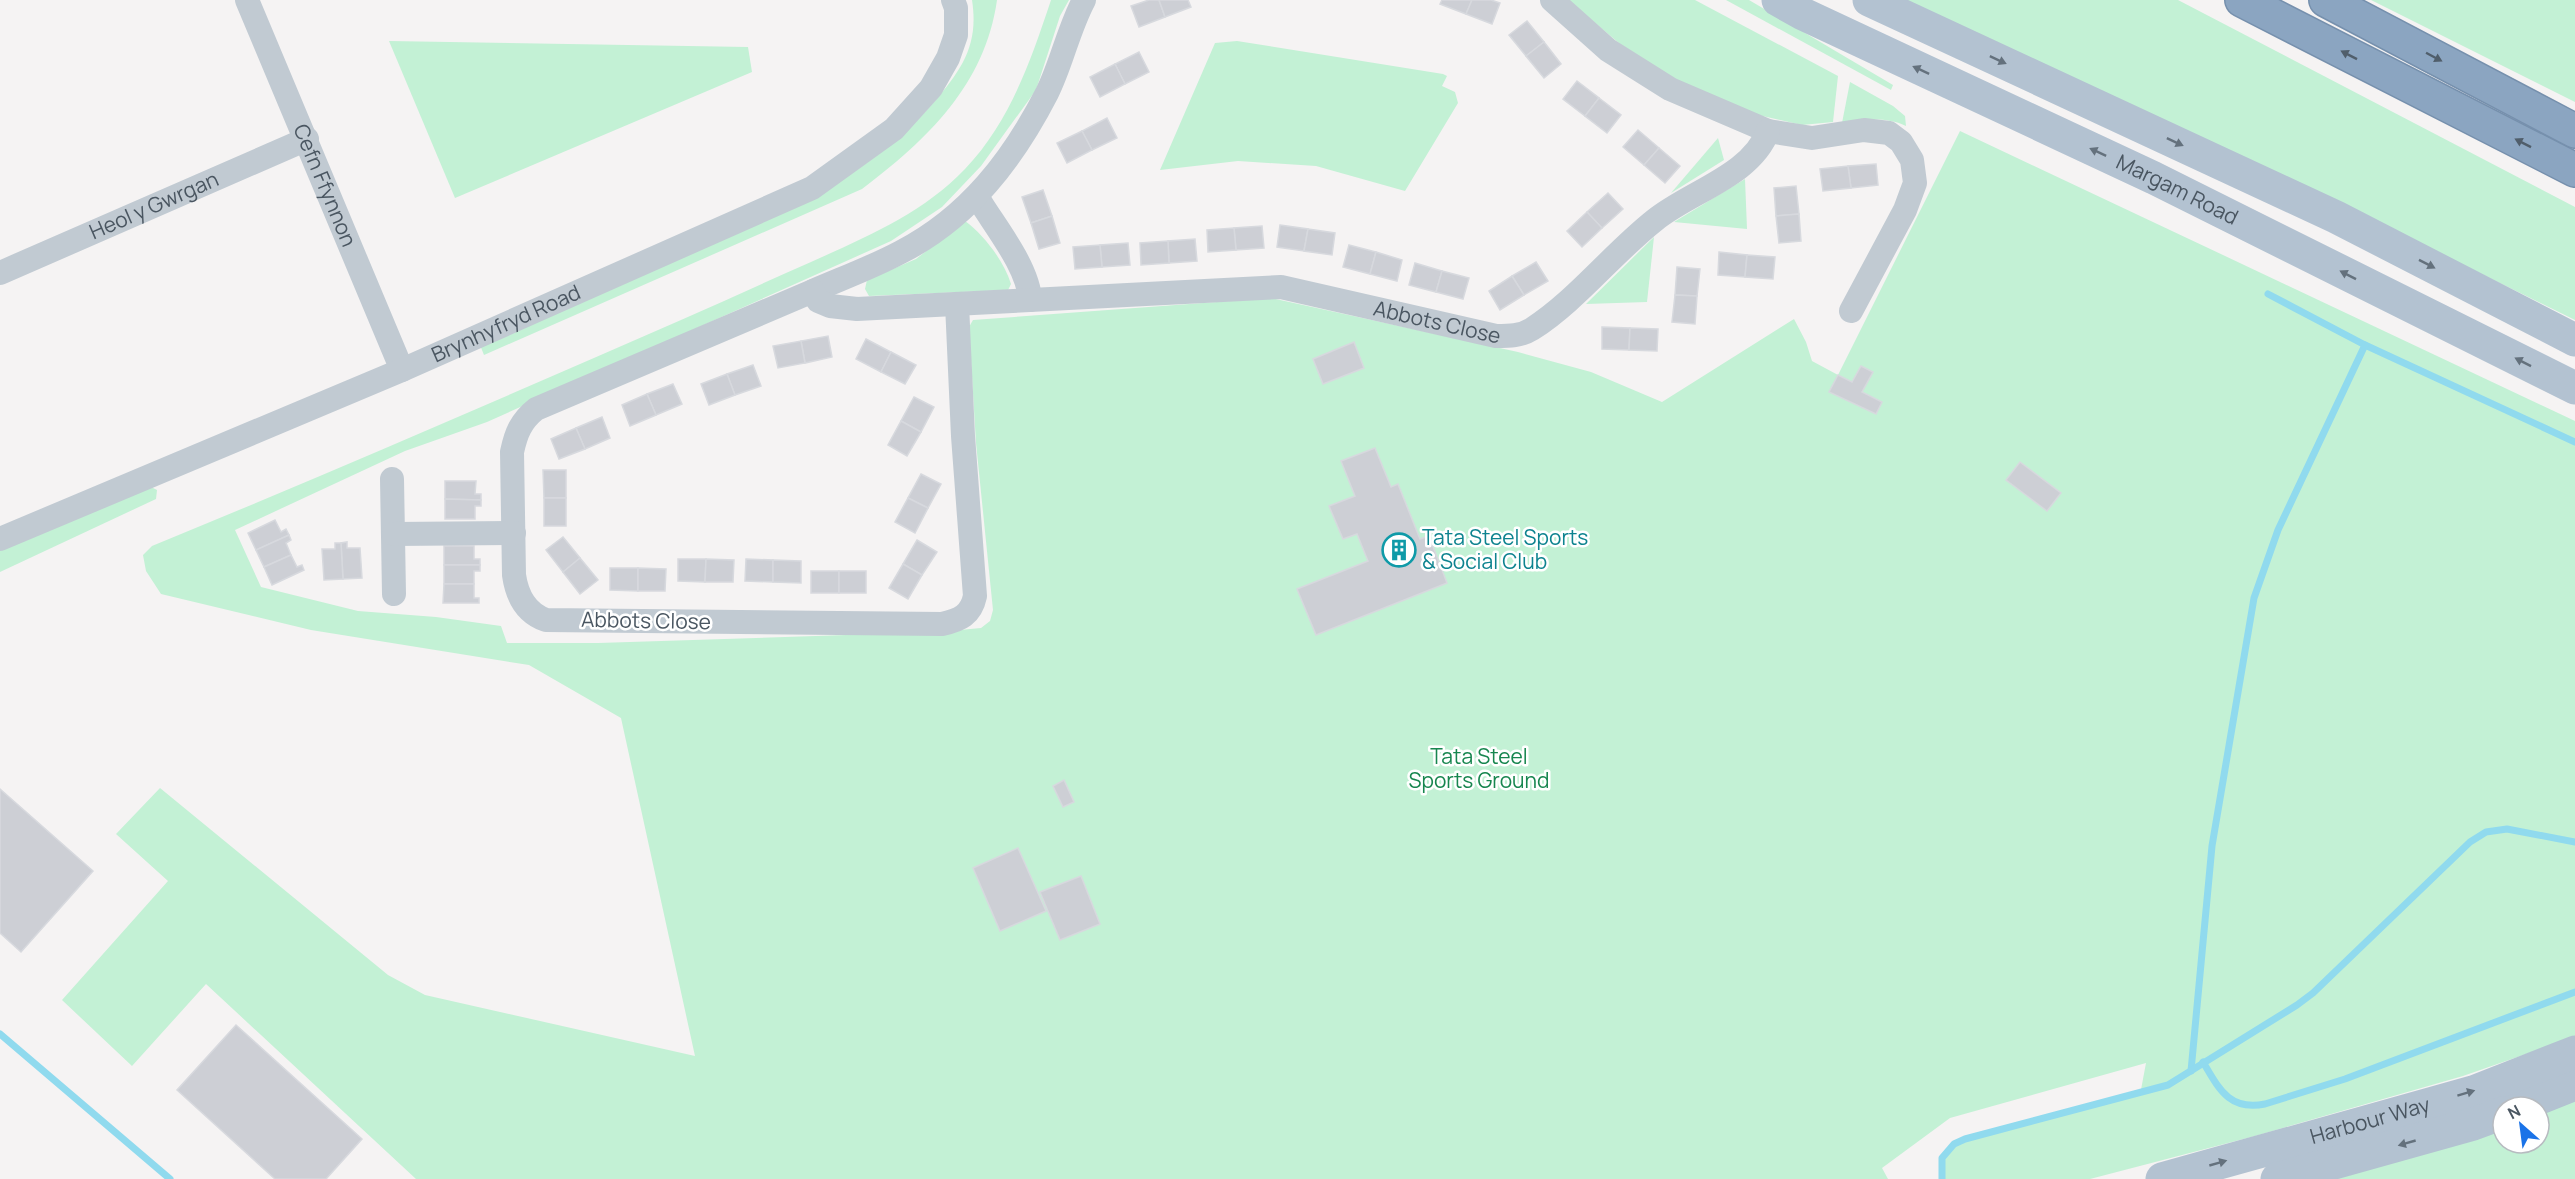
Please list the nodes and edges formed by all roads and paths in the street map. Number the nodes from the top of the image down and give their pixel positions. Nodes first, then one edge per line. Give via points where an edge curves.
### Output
1 (248, 0) edge
2 (953, 0) edge
3 (1084, 0) edge
4 (1552, 0) edge
5 (1778, 0) edge
6 (1869, 0) edge
7 (2242, 0) edge
8 (2326, 0) edge
9 (1768, 131) junction
10 (2575, 131) edge
11 (307, 139) junction
12 (2575, 170) edge
13 (974, 200) junction
14 (0, 273) edge
15 (813, 291) junction
16 (1030, 300) junction
17 (957, 304) junction
18 (1851, 311) dead end
19 (2575, 340) edge
20 (402, 370) junction
21 (2575, 388) edge
22 (392, 480) dead end
23 (514, 533) junction
24 (393, 534) junction
25 (0, 539) edge
26 (394, 594) dead end
27 (2575, 1052) edge
28 (2575, 1084) edge
29 (2547, 1095) edge
30 (2491, 1117) edge
31 (2162, 1179) edge
32 (2277, 1179) edge

1 - 11 street, Cefn Ffynnon
2 - 20 street, Brynhyfryd Road via 956,34 931,88 894,129 812,188
3 - 13 street, Abbots Close via 1072,21 1048,91 1002,168
4 - 9 street via 1608,50 1670,89
21 -> 5 main road, Margam Road via 2154,178
6 -> 19 main road, Margam Road via 2336,217
12 -> 7 highway
8 -> 10 highway
9 - 16 street, Abbots Close via 1763,144 1742,165 1656,219 1550,316 1516,336 1496,336 1281,287
9 - 18 street via 1812,138 1864,130 1889,133 1901,142 1912,159 1915,183 1905,210
11 - 14 street, Heol y Gwrgan
11 - 20 street, Cefn Ffynnon
13 - 15 street, Abbots Close via 903,252
13 - 16 street via 981,203 1010,250 1024,276
15 - 17 street, Abbots Close via 818,301 830,306 857,309
15 - 23 street, Abbots Close via 530,413 516,433 512,452
16 - 17 street, Abbots Close
17 - 23 street, Abbots Close via 975,596 973,608 958,620 942,624 546,621 529,610 516,588
20 - 25 street, Brynhyfryd Road
22 - 24 street
23 - 24 street
24 - 26 street
31 -> 27 main road, Harbour Way via 2473,1092
28 - 29 main road
30 -> 32 main road, Harbour Way

